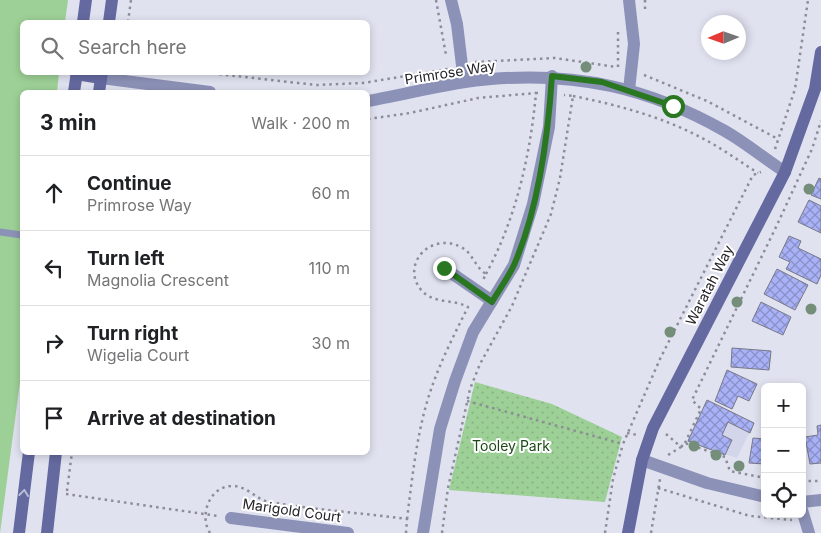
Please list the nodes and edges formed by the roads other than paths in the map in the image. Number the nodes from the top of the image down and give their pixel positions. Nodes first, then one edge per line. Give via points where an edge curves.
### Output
1 (86, 0) edge
2 (112, 0) edge
3 (451, 0) edge
4 (630, 0) edge
5 (83, 20) edge
6 (109, 20) edge
7 (821, 52) edge
8 (77, 75) edge
9 (102, 75) edge
10 (552, 76) junction
11 (464, 82) junction
12 (74, 90) edge
13 (100, 90) edge
14 (197, 90) edge
15 (629, 90) junction
16 (370, 101) edge
17 (785, 172) junction
18 (0, 232) edge
19 (20, 235) edge
20 (444, 268) dead end
21 (492, 302) junction
22 (29, 455) edge
23 (56, 455) edge
24 (642, 460) junction
25 (761, 496) edge
26 (821, 500) edge
27 (806, 502) edge
28 (232, 518) road end
29 (804, 518) edge
30 (19, 533) edge
31 (47, 533) edge
32 (348, 533) edge
33 (423, 533) edge
34 (628, 533) edge
35 (809, 533) edge

1 - 5 street
2 - 6 street
3 - 11 street via 458,24
4 - 15 street via 634,44
7 - 17 street, Waratah Way via 814,89
8 - 12 street
9 - 13 street
9 - 14 street
10 - 11 street, Primrose Way
10 - 15 street, Primrose Way via 602,82
10 - 21 street via 549,128 533,204 514,265
11 - 16 street, Primrose Way
15 - 17 street, Primrose Way via 673,106 726,132
17 - 24 street, Waratah Way via 652,428
18 - 19 lane
20 - 21 street
21 - 33 street via 474,332 440,429
30 -> 22 street
23 - 31 street
24 - 25 street via 707,483
24 - 34 street, Waratah Way
26 - 27 street
28 - 32 street, Marigold Court
29 - 35 street

